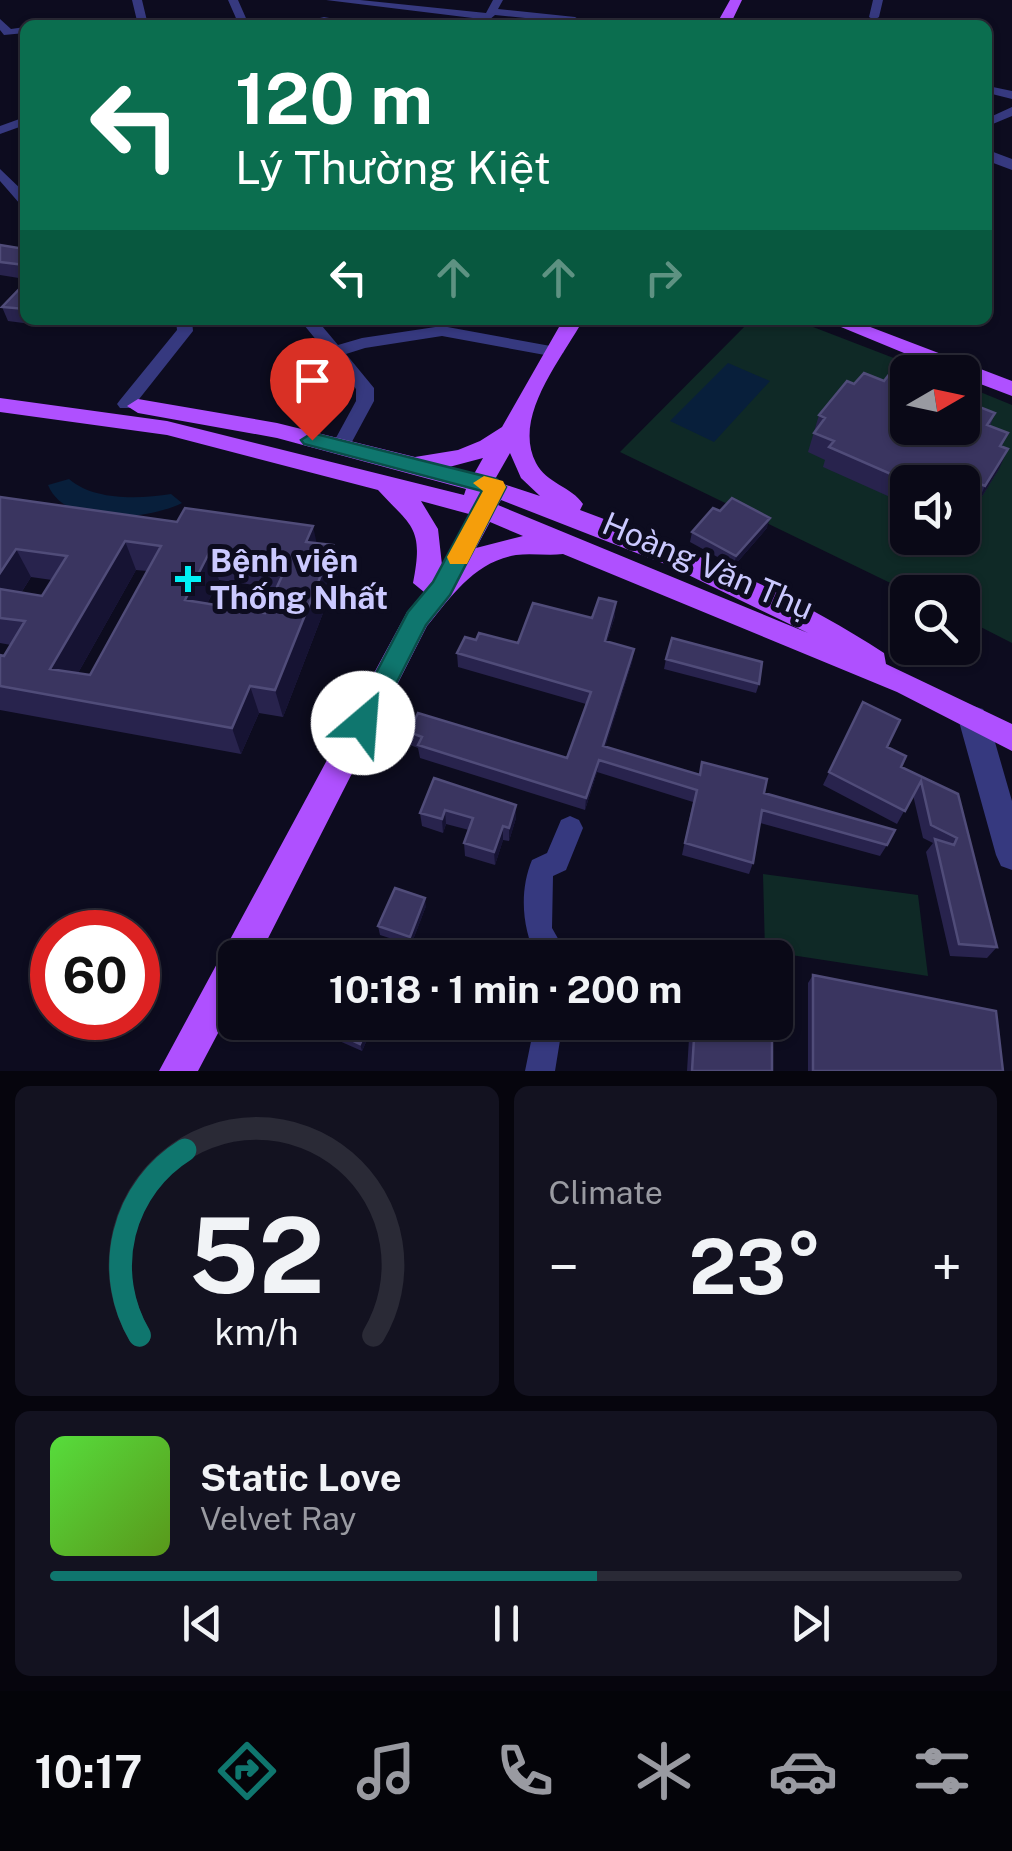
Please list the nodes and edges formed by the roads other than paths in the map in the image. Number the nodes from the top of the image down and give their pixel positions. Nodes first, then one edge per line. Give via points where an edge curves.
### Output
1 (331, 0) edge
2 (878, 0) edge
3 (493, 9) edge
4 (575, 18) edge
5 (874, 18) dead end
6 (0, 22) edge
7 (20, 31) edge
8 (0, 174) edge
9 (20, 196) edge
10 (184, 325) edge
11 (312, 325) edge
12 (570, 325) edge
13 (847, 325) edge
14 (421, 326) edge
15 (335, 352) junction
16 (556, 352) junction
17 (1012, 388) edge
18 (0, 394) edge
19 (126, 404) junction
20 (0, 405) edge
21 (520, 418) junction
22 (340, 447) junction
23 (424, 468) junction
24 (382, 470) junction
25 (411, 490) junction
26 (482, 496) junction
27 (619, 532) junction
28 (581, 550) junction
29 (434, 586) junction
30 (907, 684) junction
31 (974, 718) junction
32 (1012, 738) edge
33 (570, 828) dead end
34 (1012, 855) edge
35 (249, 940) edge
36 (539, 940) edge
37 (218, 997) edge
38 (546, 1040) edge
39 (178, 1071) edge
40 (540, 1071) edge

1 - 3 street
2 - 5 street
3 - 4 street
6 - 7 street via 8,34
8 - 9 street
10 - 19 street
11 - 15 street
12 - 16 main road
13 - 17 main road
14 - 15 street
14 - 16 street
15 - 22 street via 366,395
16 - 21 main road
18 - 19 main road
19 - 22 main road
20 - 24 main road via 167,428
21 - 24 main road via 491,446 468,456
21 - 26 main road
21 - 27 main road via 520,454 532,476
22 - 24 main road
23 - 24 main road
23 - 25 main road
23 - 26 main road
24 - 25 main road
24 - 29 main road via 428,526
25 - 26 main road
26 - 27 main road, Hoàng Văn Thụ
26 - 28 main road, Hoàng Văn Thụ
26 - 29 main road
27 - 30 main road, Hoàng Văn Thụ via 779,605
28 - 29 main road via 532,544 499,549
28 - 30 main road, Hoàng Văn Thụ
29 - 35 main road
30 - 31 main road, Hoàng Văn Thụ
31 - 32 main road, Hoàng Văn Thụ
31 - 34 street
33 - 36 street via 557,861 541,869
37 - 39 main road
38 - 40 street

